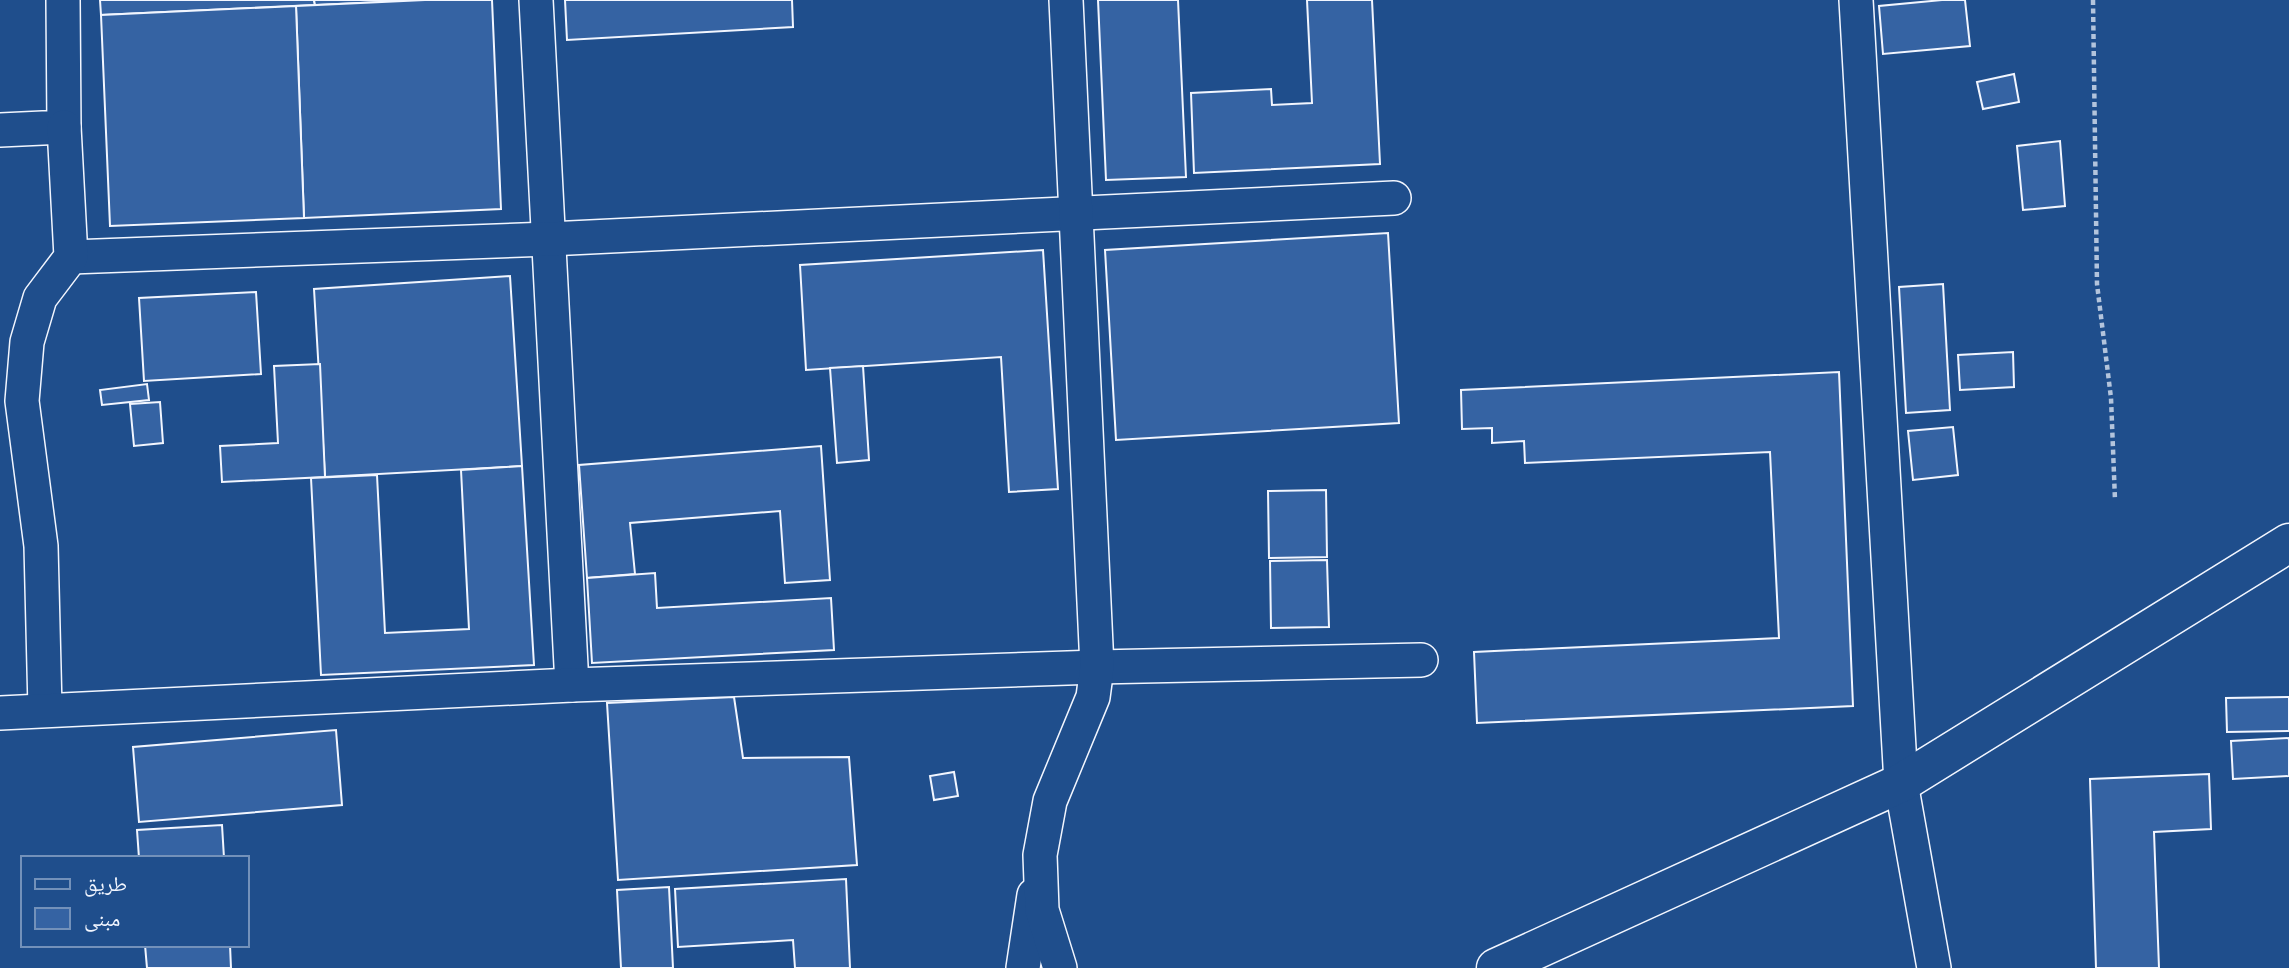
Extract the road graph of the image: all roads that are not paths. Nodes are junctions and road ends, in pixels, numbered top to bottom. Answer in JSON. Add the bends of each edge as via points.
{"nodes":[{"id":1,"x":63,"y":0,"type":"edge"},
{"id":2,"x":536,"y":0,"type":"edge"},
{"id":3,"x":1066,"y":0,"type":"edge"},
{"id":4,"x":1856,"y":0,"type":"edge"},
{"id":5,"x":64,"y":127,"type":"junction"},
{"id":6,"x":0,"y":130,"type":"edge"},
{"id":7,"x":1394,"y":198,"type":"dead end"},
{"id":8,"x":1076,"y":214,"type":"junction"},
{"id":9,"x":549,"y":239,"type":"junction"},
{"id":10,"x":71,"y":257,"type":"junction"},
{"id":11,"x":2289,"y":543,"type":"edge"},
{"id":12,"x":1421,"y":660,"type":"dead end"},
{"id":13,"x":1097,"y":667,"type":"junction"},
{"id":14,"x":572,"y":685,"type":"junction"},
{"id":15,"x":46,"y":709,"type":"junction"},
{"id":16,"x":0,"y":713,"type":"edge"},
{"id":17,"x":1901,"y":783,"type":"junction"},
{"id":18,"x":1040,"y":855,"type":"junction"},
{"id":19,"x":1023,"y":968,"type":"edge"},
{"id":20,"x":1060,"y":968,"type":"edge"},
{"id":21,"x":1496,"y":968,"type":"edge"},
{"id":22,"x":1934,"y":968,"type":"edge"}],
"edges":[{"from":1,"to":5,"type":"street"},
{"from":2,"to":9,"type":"street"},
{"from":3,"to":8,"type":"street"},
{"from":4,"to":17,"type":"street"},
{"from":5,"to":6,"type":"street"},
{"from":5,"to":10,"type":"street"},
{"from":7,"to":8,"type":"street"},
{"from":8,"to":9,"type":"street"},
{"from":8,"to":13,"type":"street"},
{"from":9,"to":10,"type":"street"},
{"from":9,"to":14,"type":"street"},
{"from":10,"to":15,"type":"street","via":[[40,298],[27,342],[22,401],[41,546]]},
{"from":11,"to":17,"type":"street"},
{"from":12,"to":13,"type":"street"},
{"from":13,"to":14,"type":"street"},
{"from":13,"to":18,"type":"street","via":[[1094,697],[1050,801]]},
{"from":14,"to":15,"type":"street"},
{"from":15,"to":16,"type":"street"},
{"from":17,"to":21,"type":"street"},
{"from":17,"to":22,"type":"street"},
{"from":18,"to":19,"type":"street"},
{"from":18,"to":20,"type":"street","via":[[1042,910]]}]}
